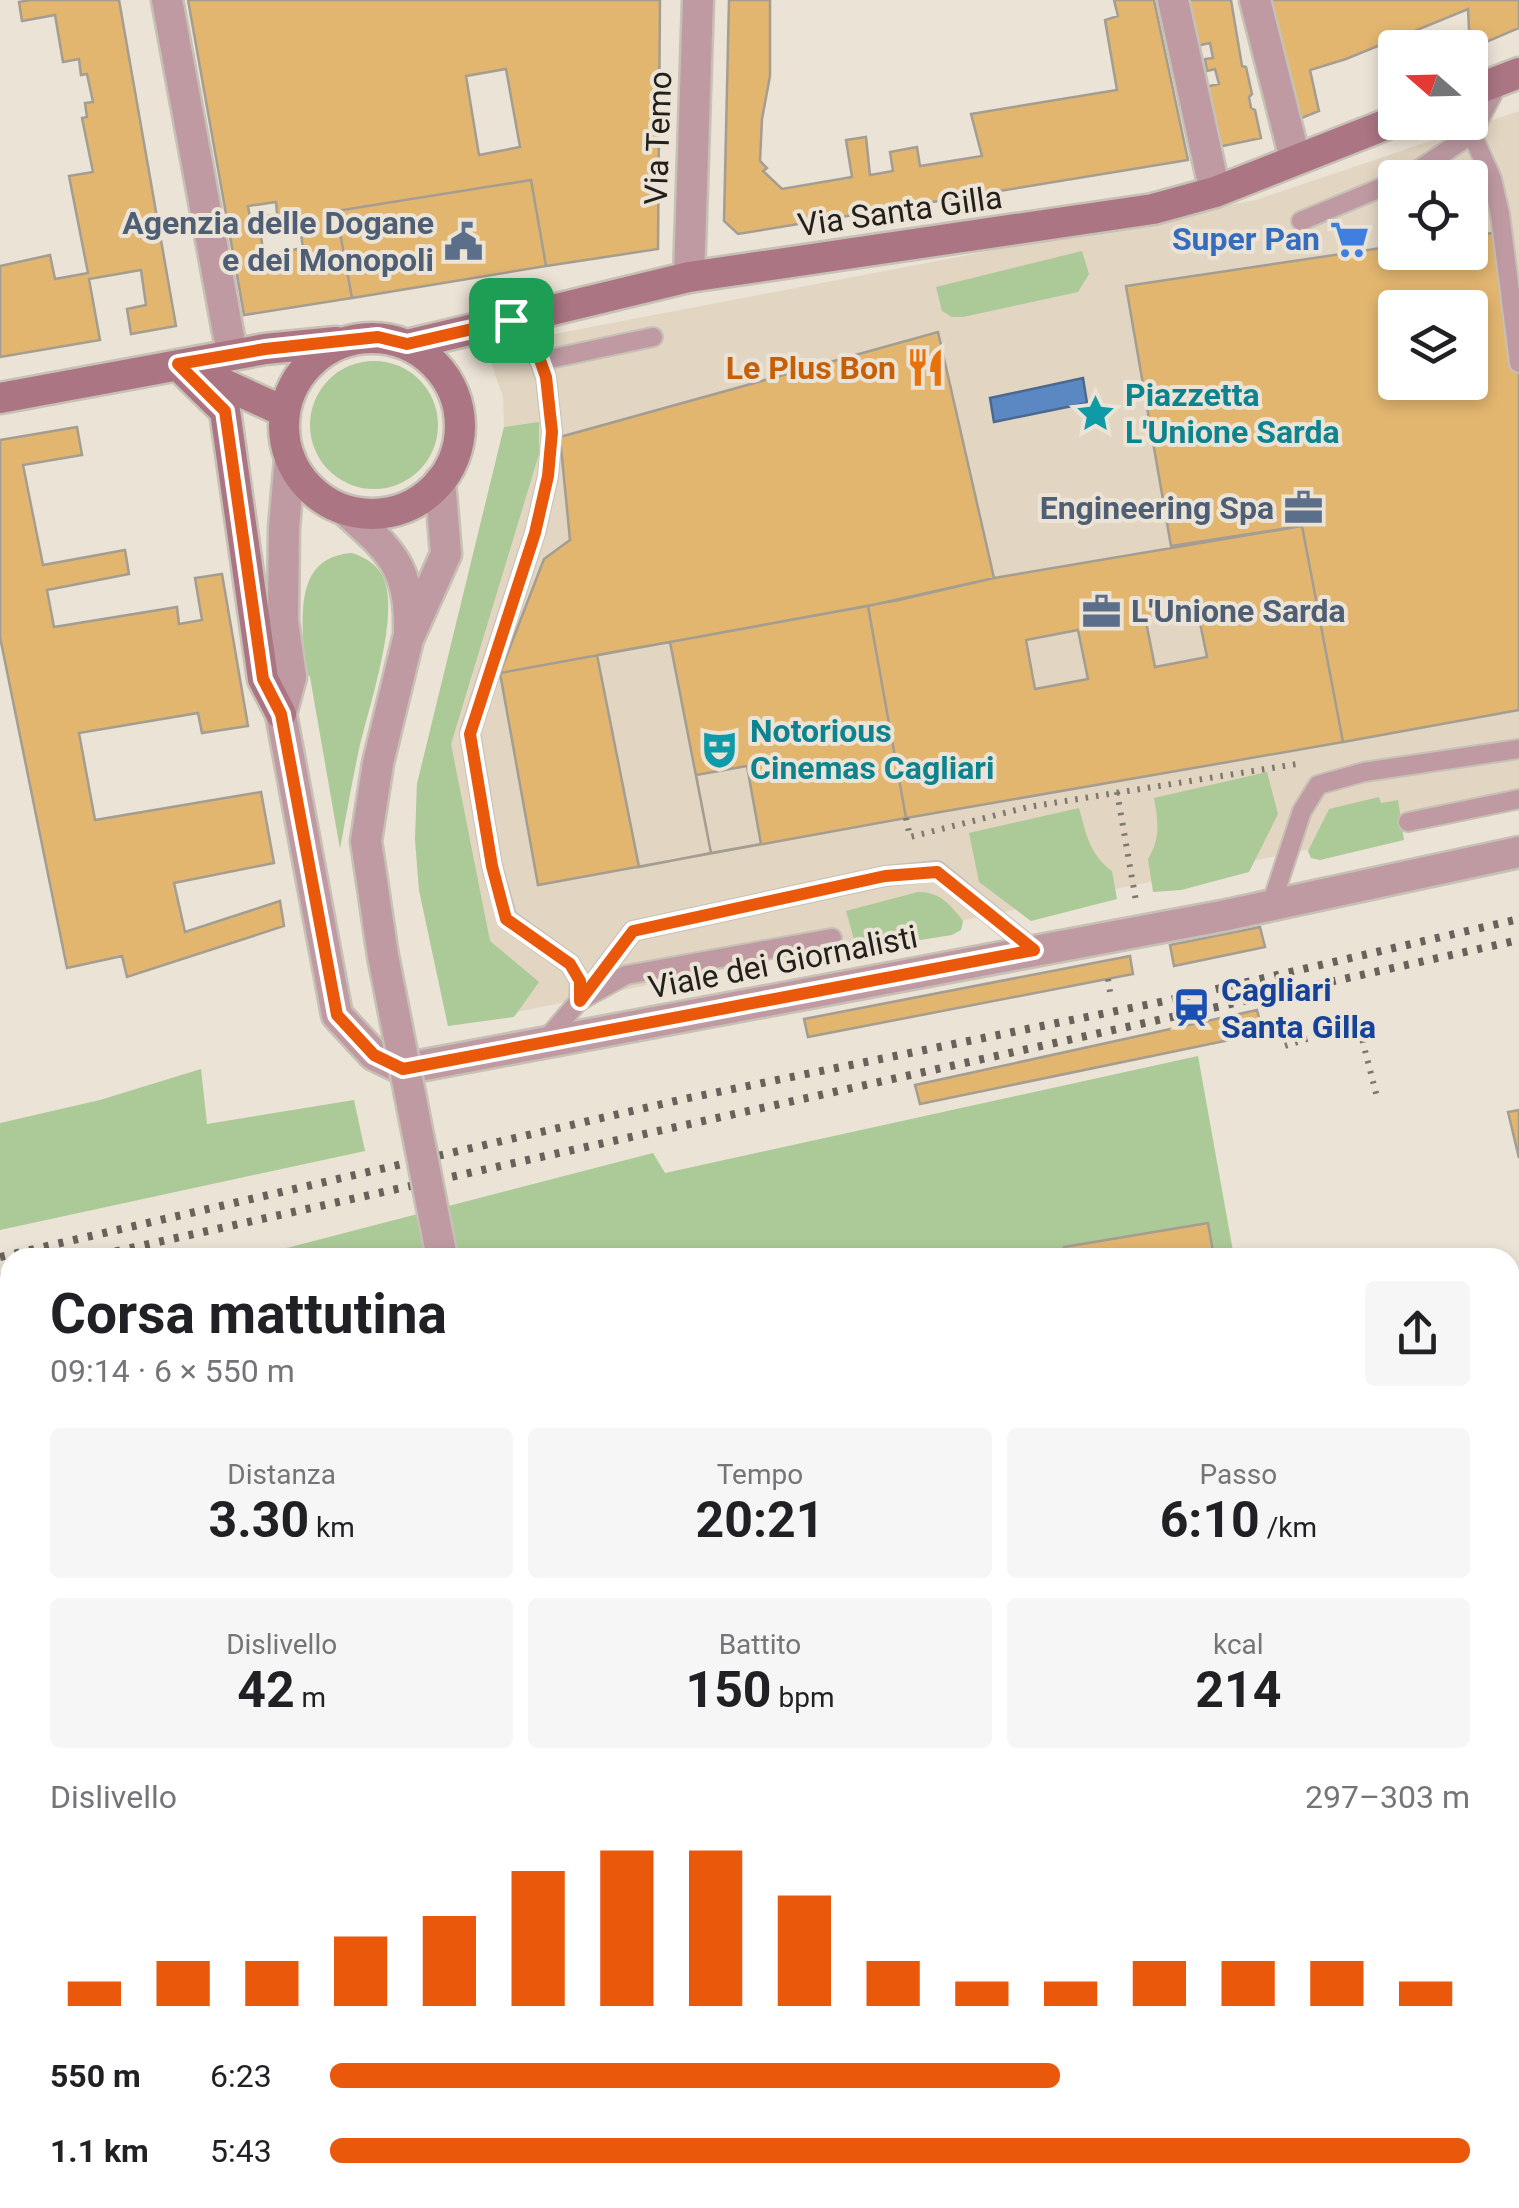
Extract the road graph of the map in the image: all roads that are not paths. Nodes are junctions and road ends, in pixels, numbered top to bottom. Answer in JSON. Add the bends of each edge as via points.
{"nodes":[{"id":1,"x":167,"y":0,"type":"edge"},
{"id":2,"x":698,"y":0,"type":"edge"},
{"id":3,"x":1173,"y":0,"type":"edge"},
{"id":4,"x":1255,"y":0,"type":"edge"},
{"id":5,"x":1510,"y":76,"type":"edge"},
{"id":6,"x":1488,"y":110,"type":"edge"},
{"id":7,"x":1378,"y":128,"type":"edge"},
{"id":8,"x":1463,"y":140,"type":"edge"},
{"id":9,"x":1475,"y":140,"type":"edge"},
{"id":10,"x":1296,"y":160,"type":"junction"},
{"id":11,"x":1433,"y":160,"type":"edge"},
{"id":12,"x":1378,"y":189,"type":"edge"},
{"id":13,"x":1215,"y":192,"type":"junction"},
{"id":14,"x":1302,"y":221,"type":"dead end"},
{"id":15,"x":689,"y":278,"type":"junction"},
{"id":16,"x":511,"y":320,"type":"junction"},
{"id":17,"x":653,"y":337,"type":"dead end"},
{"id":18,"x":350,"y":340,"type":"junction"},
{"id":19,"x":407,"y":344,"type":"junction"},
{"id":20,"x":232,"y":354,"type":"junction"},
{"id":21,"x":540,"y":360,"type":"junction"},
{"id":22,"x":1519,"y":363,"type":"edge"},
{"id":23,"x":178,"y":364,"type":"junction"},
{"id":24,"x":0,"y":398,"type":"edge"},
{"id":25,"x":285,"y":412,"type":"junction"},
{"id":26,"x":290,"y":458,"type":"junction"},
{"id":27,"x":440,"y":482,"type":"junction"},
{"id":28,"x":344,"y":510,"type":"junction"},
{"id":29,"x":408,"y":639,"type":"junction"},
{"id":30,"x":281,"y":714,"type":"junction"},
{"id":31,"x":1519,"y":748,"type":"edge"},
{"id":32,"x":1519,"y":798,"type":"edge"},
{"id":33,"x":1408,"y":822,"type":"dead end"},
{"id":34,"x":1519,"y":852,"type":"edge"},
{"id":35,"x":1272,"y":905,"type":"junction"},
{"id":36,"x":832,"y":938,"type":"dead end"},
{"id":37,"x":1034,"y":950,"type":"junction"},
{"id":38,"x":580,"y":1001,"type":"junction"},
{"id":39,"x":543,"y":1043,"type":"junction"},
{"id":40,"x":440,"y":1248,"type":"edge"}],
"edges":[{"from":1,"to":20,"type":"street"},
{"from":2,"to":15,"type":"street","name":"Via Temo"},
{"from":3,"to":13,"type":"street"},
{"from":4,"to":10,"type":"street"},
{"from":5,"to":6,"type":"lane"},
{"from":7,"to":10,"type":"street","name":"Via Santa Gilla"},
{"from":8,"to":11,"type":"lane"},
{"from":9,"to":22,"type":"lane","via":[[1500,214]]},
{"from":10,"to":13,"type":"street","name":"Via Santa Gilla"},
{"from":12,"to":14,"type":"lane"},
{"from":13,"to":15,"type":"street","name":"Via Santa Gilla","via":[[1153,209]]},
{"from":15,"to":16,"type":"street","name":"Via Santa Gilla"},
{"from":16,"to":19,"type":"street","name":"Via Santa Gilla"},
{"from":16,"to":21,"type":"lane"},
{"from":17,"to":21,"type":"lane"},
{"from":18,"to":19,"type":"street","name":"Via Santa Gilla"},
{"from":18,"to":20,"type":"street","name":"Via Santa Gilla"},
{"from":18,"to":25,"type":"street","via":[[314,359],[295,383]]},
{"from":19,"to":27,"type":"street","via":[[447,379],[457,404],[460,432]]},
{"from":20,"to":23,"type":"street","name":"Via Santa Gilla"},
{"from":21,"to":38,"type":"lane","via":[[552,432],[548,476],[470,734],[506,919],[570,964],[580,981]]},
{"from":23,"to":24,"type":"street","name":"Via Santa Gilla"},
{"from":23,"to":25,"type":"street"},
{"from":23,"to":30,"type":"street","via":[[225,411],[263,679]]},
{"from":25,"to":26,"type":"street"},
{"from":26,"to":28,"type":"street","via":[[303,481]]},
{"from":26,"to":30,"type":"street","name":"Viale dei Giornalisti","via":[[283,621],[292,677]]},
{"from":27,"to":28,"type":"street","via":[[397,510]]},
{"from":27,"to":29,"type":"street","via":[[446,554]]},
{"from":28,"to":29,"type":"street","via":[[389,549],[410,600]]},
{"from":29,"to":40,"type":"street","bridge":true,"via":[[366,840]]},
{"from":30,"to":39,"type":"street","name":"Viale dei Giornalisti","via":[[337,1015],[374,1055],[403,1069]]},
{"from":31,"to":35,"type":"lane","via":[[1318,785],[1302,811]]},
{"from":32,"to":33,"type":"lane"},
{"from":34,"to":35,"type":"street","name":"Viale dei Giornalisti"},
{"from":35,"to":37,"type":"street","name":"Viale dei Giornalisti"},
{"from":36,"to":38,"type":"lane","via":[[626,975]]},
{"from":37,"to":38,"type":"lane","via":[[937,872],[885,876],[633,931]]},
{"from":37,"to":39,"type":"street","name":"Viale dei Giornalisti"},
{"from":38,"to":39,"type":"lane"}]}
